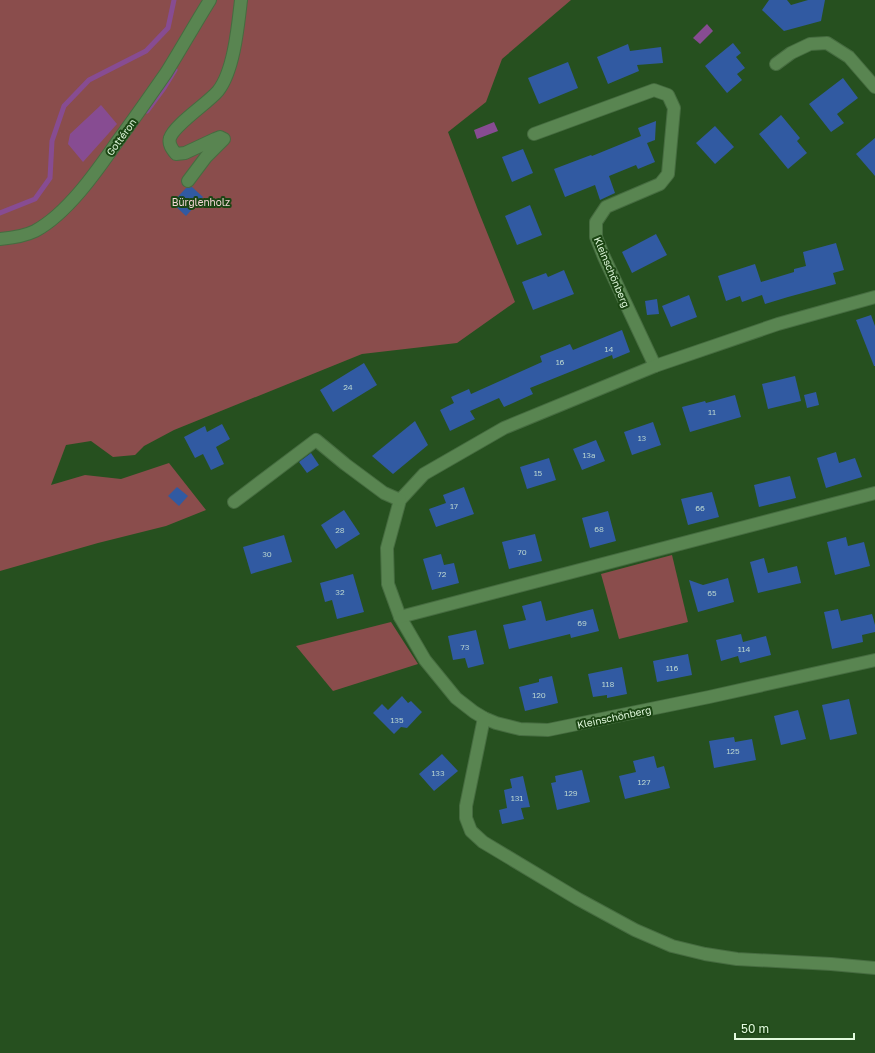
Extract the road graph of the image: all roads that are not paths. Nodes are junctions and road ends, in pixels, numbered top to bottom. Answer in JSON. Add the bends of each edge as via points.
{"nodes":[{"id":1,"x":210,"y":0,"type":"edge"},
{"id":2,"x":241,"y":0,"type":"edge"},
{"id":3,"x":776,"y":64,"type":"dead end"},
{"id":4,"x":875,"y":87,"type":"edge"},
{"id":5,"x":534,"y":134,"type":"dead end"},
{"id":6,"x":188,"y":181,"type":"dead end"},
{"id":7,"x":0,"y":239,"type":"edge"},
{"id":8,"x":875,"y":297,"type":"edge"},
{"id":9,"x":655,"y":366,"type":"junction"},
{"id":10,"x":875,"y":493,"type":"edge"},
{"id":11,"x":400,"y":500,"type":"junction"},
{"id":12,"x":234,"y":502,"type":"dead end"},
{"id":13,"x":400,"y":617,"type":"junction"},
{"id":14,"x":875,"y":660,"type":"edge"},
{"id":15,"x":484,"y":718,"type":"junction"},
{"id":16,"x":875,"y":968,"type":"edge"}],
"edges":[{"from":1,"to":7,"type":"street","name":"Gottéron","via":[[142,108],[69,204],[35,231]]},
{"from":2,"to":6,"type":"street","via":[[237,32],[225,81],[218,92],[175,129],[170,137],[170,144],[176,154],[185,153],[220,137],[224,140],[206,157]]},
{"from":3,"to":4,"type":"street","via":[[810,44],[827,43],[849,57]]},
{"from":5,"to":9,"type":"street","name":"Kleinschönberg","via":[[654,90],[668,95],[674,108],[668,174],[660,184],[606,207],[596,222],[596,237],[604,257]]},
{"from":8,"to":9,"type":"street","name":"Kleinschönberg","via":[[778,324]]},
{"from":9,"to":11,"type":"street","name":"Kleinschönberg","via":[[504,428],[424,474]]},
{"from":10,"to":13,"type":"street"},
{"from":11,"to":12,"type":"street","via":[[384,493],[316,440]]},
{"from":11,"to":13,"type":"street","name":"Kleinschönberg","via":[[387,548],[388,584]]},
{"from":13,"to":15,"type":"street","name":"Kleinschönberg","via":[[425,660],[456,698]]},
{"from":14,"to":15,"type":"street","name":"Kleinschönberg","via":[[548,730],[520,729]]},
{"from":15,"to":16,"type":"street","via":[[466,806],[466,818],[471,830],[483,842],[597,910],[672,946],[737,959]]}]}
